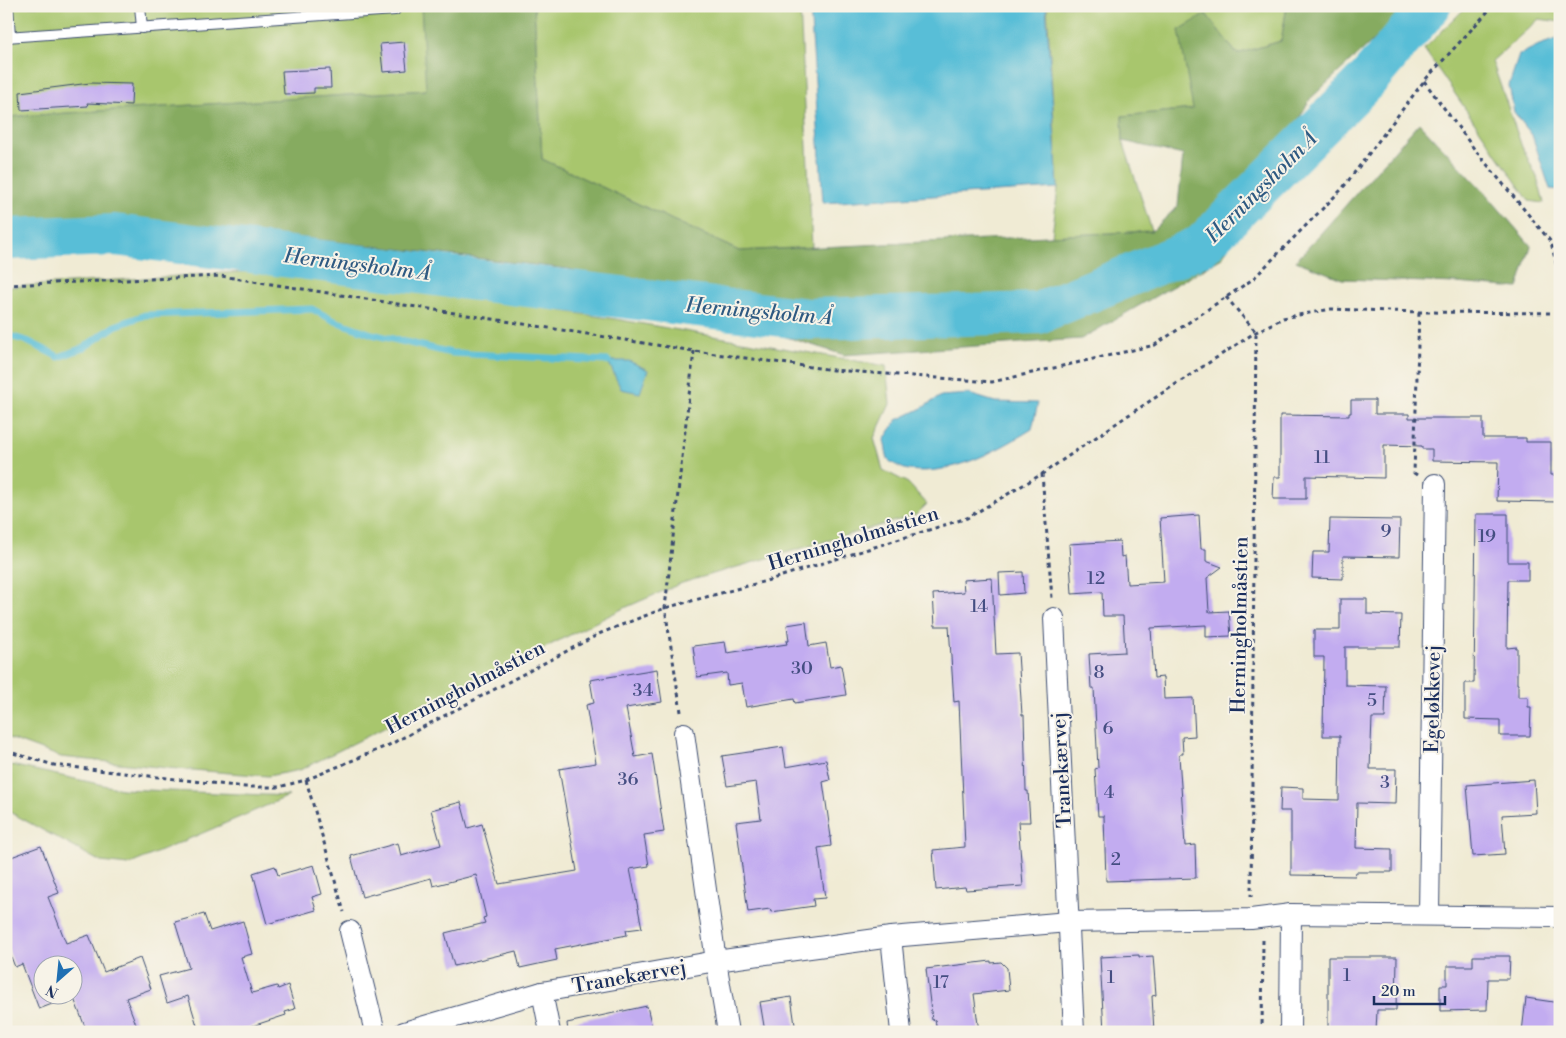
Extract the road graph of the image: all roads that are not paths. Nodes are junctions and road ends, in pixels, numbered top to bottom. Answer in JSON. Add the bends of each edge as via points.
{"nodes":[{"id":1,"x":8,"y":6,"type":"edge"},
{"id":2,"x":140,"y":6,"type":"edge"},
{"id":3,"x":336,"y":10,"type":"edge"},
{"id":4,"x":395,"y":10,"type":"dead end"},
{"id":5,"x":142,"y":28,"type":"junction"},
{"id":6,"x":8,"y":37,"type":"edge"},
{"id":7,"x":1435,"y":484,"type":"road end"},
{"id":8,"x":1054,"y":618,"type":"road end"},
{"id":9,"x":684,"y":733,"type":"road end"},
{"id":10,"x":1291,"y":914,"type":"junction"},
{"id":11,"x":1429,"y":915,"type":"junction"},
{"id":12,"x":1560,"y":917,"type":"edge"},
{"id":13,"x":1068,"y":922,"type":"junction"},
{"id":14,"x":350,"y":931,"type":"road end"},
{"id":15,"x":891,"y":937,"type":"junction"},
{"id":16,"x":716,"y":961,"type":"junction"},
{"id":17,"x":542,"y":992,"type":"junction"},
{"id":18,"x":375,"y":1032,"type":"edge"},
{"id":19,"x":404,"y":1032,"type":"edge"},
{"id":20,"x":550,"y":1032,"type":"edge"},
{"id":21,"x":728,"y":1032,"type":"edge"},
{"id":22,"x":901,"y":1032,"type":"edge"},
{"id":23,"x":1074,"y":1032,"type":"edge"},
{"id":24,"x":1290,"y":1032,"type":"edge"}],
"edges":[{"from":1,"to":6,"type":"lane"},
{"from":2,"to":5,"type":"lane"},
{"from":3,"to":4,"type":"lane"},
{"from":3,"to":5,"type":"lane"},
{"from":5,"to":6,"type":"lane"},
{"from":7,"to":11,"type":"street","name":"Egeløkkevej"},
{"from":8,"to":13,"type":"street","name":"Tranekærvej"},
{"from":9,"to":16,"type":"street"},
{"from":10,"to":11,"type":"street"},
{"from":10,"to":13,"type":"street","name":"Tranekærvej","via":[[1251,919]]},
{"from":10,"to":24,"type":"street"},
{"from":11,"to":12,"type":"street"},
{"from":13,"to":15,"type":"street","name":"Tranekærvej"},
{"from":13,"to":23,"type":"street","name":"Tranekærvej"},
{"from":14,"to":18,"type":"street"},
{"from":15,"to":16,"type":"street","name":"Tranekærvej"},
{"from":15,"to":22,"type":"street"},
{"from":16,"to":17,"type":"street","name":"Tranekærvej"},
{"from":16,"to":21,"type":"street"},
{"from":17,"to":19,"type":"street","name":"Tranekærvej"},
{"from":17,"to":20,"type":"street"}]}
